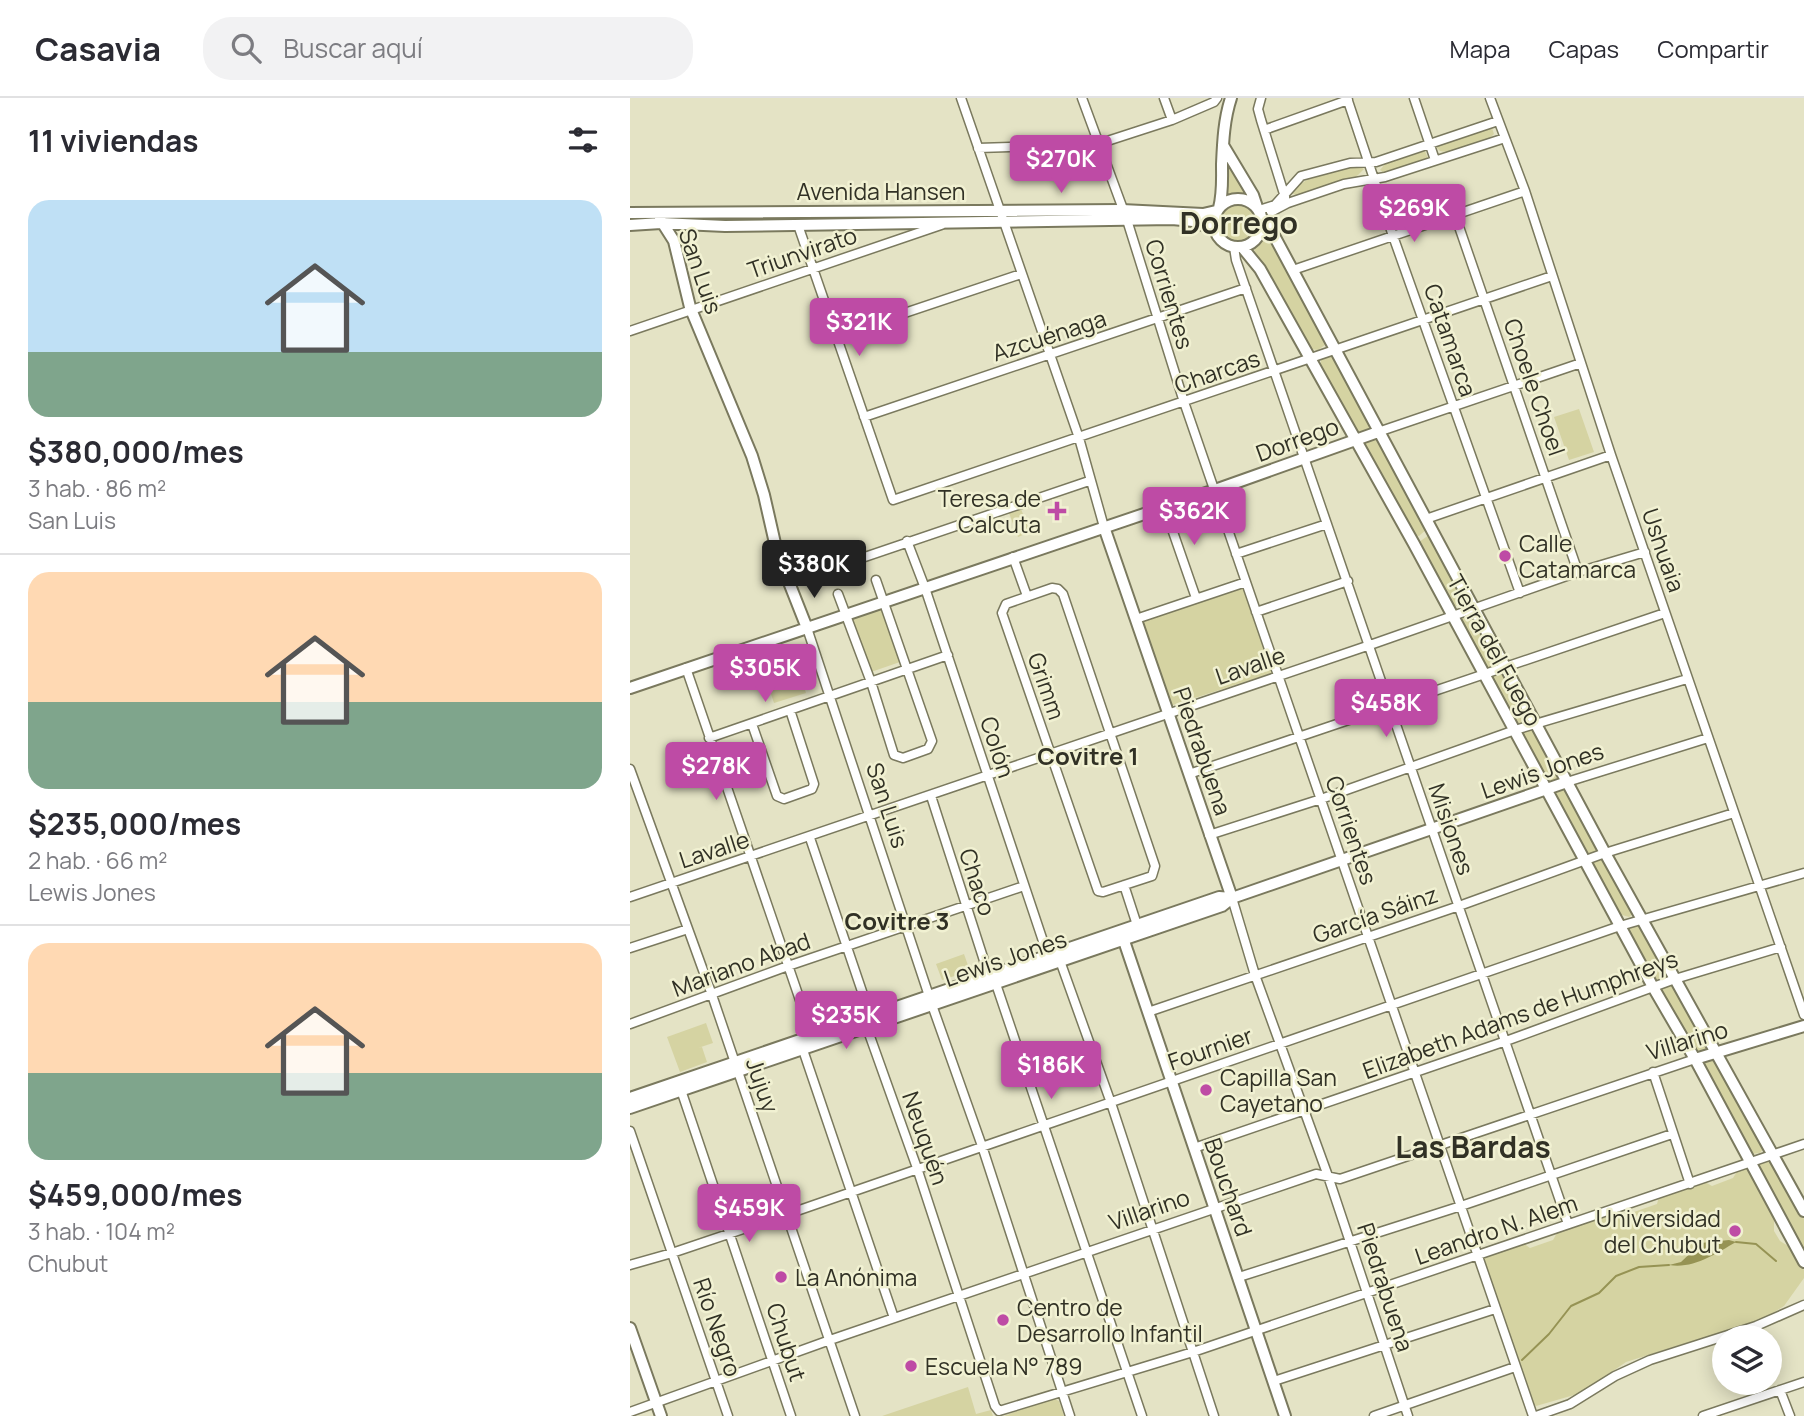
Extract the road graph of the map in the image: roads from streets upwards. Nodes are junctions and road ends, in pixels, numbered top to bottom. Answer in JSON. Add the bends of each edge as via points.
{"nodes":[{"id":1,"x":961,"y":98,"type":"edge"},
{"id":2,"x":1082,"y":98,"type":"edge"},
{"id":3,"x":1164,"y":98,"type":"edge"},
{"id":4,"x":1217,"y":98,"type":"edge"},
{"id":5,"x":1231,"y":98,"type":"edge"},
{"id":6,"x":1261,"y":98,"type":"edge"},
{"id":7,"x":1415,"y":98,"type":"edge"},
{"id":8,"x":1490,"y":98,"type":"edge"},
{"id":9,"x":1348,"y":99,"type":"edge"},
{"id":10,"x":1172,"y":120,"type":"junction"},
{"id":11,"x":1498,"y":121,"type":"junction"},
{"id":12,"x":1264,"y":130,"type":"junction"},
{"id":13,"x":1504,"y":138,"type":"junction"},
{"id":14,"x":1098,"y":144,"type":"junction"},
{"id":15,"x":1223,"y":145,"type":"junction"},
{"id":16,"x":1430,"y":145,"type":"junction"},
{"id":17,"x":978,"y":148,"type":"junction"},
{"id":18,"x":1435,"y":160,"type":"junction"},
{"id":19,"x":1370,"y":164,"type":"junction"},
{"id":20,"x":1375,"y":178,"type":"junction"},
{"id":21,"x":1525,"y":191,"type":"junction"},
{"id":22,"x":1284,"y":193,"type":"junction"},
{"id":23,"x":1288,"y":203,"type":"junction"},
{"id":24,"x":1217,"y":210,"type":"junction"},
{"id":25,"x":630,"y":213,"type":"edge"},
{"id":26,"x":1260,"y":213,"type":"junction"},
{"id":27,"x":1125,"y":215,"type":"junction"},
{"id":28,"x":1455,"y":215,"type":"junction"},
{"id":29,"x":1002,"y":216,"type":"junction"},
{"id":30,"x":659,"y":218,"type":"junction"},
{"id":31,"x":947,"y":223,"type":"junction"},
{"id":32,"x":630,"y":225,"type":"edge"},
{"id":33,"x":798,"y":225,"type":"junction"},
{"id":34,"x":1215,"y":230,"type":"junction"},
{"id":35,"x":1394,"y":236,"type":"junction"},
{"id":36,"x":1238,"y":247,"type":"junction"},
{"id":37,"x":813,"y":269,"type":"junction"},
{"id":38,"x":1293,"y":270,"type":"junction"},
{"id":39,"x":1021,"y":274,"type":"junction"},
{"id":40,"x":1552,"y":276,"type":"junction"},
{"id":41,"x":1246,"y":288,"type":"junction"},
{"id":42,"x":1484,"y":301,"type":"junction"},
{"id":43,"x":691,"y":309,"type":"junction"},
{"id":44,"x":1157,"y":320,"type":"junction"},
{"id":45,"x":1424,"y":321,"type":"junction"},
{"id":46,"x":630,"y":331,"type":"edge"},
{"id":47,"x":836,"y":336,"type":"junction"},
{"id":48,"x":1336,"y":349,"type":"junction"},
{"id":49,"x":1049,"y":355,"type":"junction"},
{"id":50,"x":1310,"y":358,"type":"junction"},
{"id":51,"x":1581,"y":363,"type":"junction"},
{"id":52,"x":1274,"y":372,"type":"junction"},
{"id":53,"x":1514,"y":385,"type":"junction"},
{"id":54,"x":1184,"y":402,"type":"junction"},
{"id":55,"x":1454,"y":406,"type":"junction"},
{"id":56,"x":864,"y":417,"type":"junction"},
{"id":57,"x":1378,"y":432,"type":"junction"},
{"id":58,"x":1079,"y":438,"type":"junction"},
{"id":59,"x":1356,"y":440,"type":"junction"},
{"id":60,"x":1611,"y":455,"type":"junction"},
{"id":61,"x":1304,"y":459,"type":"junction"},
{"id":62,"x":1546,"y":477,"type":"junction"},
{"id":63,"x":1089,"y":481,"type":"junction"},
{"id":64,"x":1214,"y":490,"type":"junction"},
{"id":65,"x":1486,"y":498,"type":"junction"},
{"id":66,"x":1164,"y":506,"type":"junction"},
{"id":67,"x":1426,"y":519,"type":"junction"},
{"id":68,"x":1327,"y":524,"type":"junction"},
{"id":69,"x":1104,"y":527,"type":"junction"},
{"id":70,"x":907,"y":541,"type":"junction"},
{"id":71,"x":1645,"y":552,"type":"junction"},
{"id":72,"x":1236,"y":554,"type":"junction"},
{"id":73,"x":1013,"y":557,"type":"junction"},
{"id":74,"x":1578,"y":572,"type":"junction"},
{"id":75,"x":876,"y":580,"type":"dead end"},
{"id":76,"x":1348,"y":581,"type":"junction"},
{"id":77,"x":791,"y":582,"type":"junction"},
{"id":78,"x":1246,"y":582,"type":"junction"},
{"id":79,"x":925,"y":588,"type":"junction"},
{"id":80,"x":1520,"y":593,"type":"junction"},
{"id":81,"x":838,"y":594,"type":"dead end"},
{"id":82,"x":1027,"y":596,"type":"junction"},
{"id":83,"x":1196,"y":598,"type":"junction"},
{"id":84,"x":884,"y":602,"type":"junction"},
{"id":85,"x":1474,"y":608,"type":"junction"},
{"id":86,"x":1256,"y":612,"type":"junction"},
{"id":87,"x":1665,"y":613,"type":"junction"},
{"id":88,"x":846,"y":615,"type":"junction"},
{"id":89,"x":1453,"y":617,"type":"junction"},
{"id":90,"x":1136,"y":619,"type":"junction"},
{"id":91,"x":807,"y":628,"type":"junction"},
{"id":92,"x":1370,"y":645,"type":"junction"},
{"id":93,"x":948,"y":655,"type":"junction"},
{"id":94,"x":686,"y":668,"type":"junction"},
{"id":95,"x":908,"y":668,"type":"junction"},
{"id":96,"x":1505,"y":668,"type":"junction"},
{"id":97,"x":1484,"y":675,"type":"junction"},
{"id":98,"x":1278,"y":676,"type":"junction"},
{"id":99,"x":1687,"y":678,"type":"junction"},
{"id":100,"x":871,"y":682,"type":"junction"},
{"id":101,"x":630,"y":688,"type":"edge"},
{"id":102,"x":830,"y":696,"type":"junction"},
{"id":103,"x":1391,"y":707,"type":"junction"},
{"id":104,"x":790,"y":710,"type":"junction"},
{"id":105,"x":1168,"y":713,"type":"junction"},
{"id":106,"x":1537,"y":723,"type":"junction"},
{"id":107,"x":752,"y":724,"type":"junction"},
{"id":108,"x":1515,"y":730,"type":"junction"},
{"id":109,"x":1110,"y":733,"type":"junction"},
{"id":110,"x":709,"y":738,"type":"junction"},
{"id":111,"x":1300,"y":738,"type":"junction"},
{"id":112,"x":1708,"y":738,"type":"junction"},
{"id":113,"x":1050,"y":754,"type":"junction"},
{"id":114,"x":1410,"y":767,"type":"junction"},
{"id":115,"x":631,"y":772,"type":"edge"},
{"id":116,"x":1189,"y":774,"type":"junction"},
{"id":117,"x":988,"y":776,"type":"junction"},
{"id":118,"x":1567,"y":782,"type":"junction"},
{"id":119,"x":1547,"y":790,"type":"junction"},
{"id":120,"x":931,"y":796,"type":"junction"},
{"id":121,"x":1321,"y":799,"type":"junction"},
{"id":122,"x":1734,"y":813,"type":"junction"},
{"id":123,"x":870,"y":817,"type":"junction"},
{"id":124,"x":1432,"y":830,"type":"junction"},
{"id":125,"x":1209,"y":835,"type":"junction"},
{"id":126,"x":810,"y":838,"type":"junction"},
{"id":127,"x":1605,"y":853,"type":"junction"},
{"id":128,"x":750,"y":858,"type":"junction"},
{"id":129,"x":1342,"y":860,"type":"junction"},
{"id":130,"x":1586,"y":860,"type":"junction"},
{"id":131,"x":1804,"y":873,"type":"edge"},
{"id":132,"x":672,"y":883,"type":"junction"},
{"id":133,"x":1124,"y":885,"type":"junction"},
{"id":134,"x":1024,"y":886,"type":"junction"},
{"id":135,"x":1760,"y":887,"type":"junction"},
{"id":136,"x":630,"y":897,"type":"edge"},
{"id":137,"x":1232,"y":898,"type":"junction"},
{"id":138,"x":965,"y":905,"type":"junction"},
{"id":139,"x":1459,"y":906,"type":"junction"},
{"id":140,"x":1643,"y":919,"type":"junction"},
{"id":141,"x":906,"y":926,"type":"junction"},
{"id":142,"x":1620,"y":926,"type":"junction"},
{"id":143,"x":688,"y":929,"type":"junction"},
{"id":144,"x":1139,"y":929,"type":"junction"},
{"id":145,"x":1122,"y":936,"type":"junction"},
{"id":146,"x":1368,"y":937,"type":"junction"},
{"id":147,"x":847,"y":946,"type":"junction"},
{"id":148,"x":1781,"y":947,"type":"junction"},
{"id":149,"x":630,"y":948,"type":"edge"},
{"id":150,"x":1054,"y":959,"type":"junction"},
{"id":151,"x":788,"y":966,"type":"junction"},
{"id":152,"x":1255,"y":975,"type":"junction"},
{"id":153,"x":1483,"y":975,"type":"junction"},
{"id":154,"x":1675,"y":979,"type":"junction"},
{"id":155,"x":992,"y":980,"type":"junction"},
{"id":156,"x":1653,"y":987,"type":"junction"},
{"id":157,"x":712,"y":995,"type":"junction"},
{"id":158,"x":931,"y":1001,"type":"junction"},
{"id":159,"x":1392,"y":1006,"type":"junction"},
{"id":160,"x":1148,"y":1012,"type":"junction"},
{"id":161,"x":870,"y":1015,"type":"junction"},
{"id":162,"x":1804,"y":1015,"type":"edge"},
{"id":163,"x":630,"y":1024,"type":"edge"},
{"id":164,"x":1804,"y":1026,"type":"edge"},
{"id":165,"x":867,"y":1028,"type":"junction"},
{"id":166,"x":814,"y":1040,"type":"junction"},
{"id":167,"x":1506,"y":1041,"type":"junction"},
{"id":168,"x":801,"y":1045,"type":"junction"},
{"id":169,"x":1280,"y":1045,"type":"junction"},
{"id":170,"x":1716,"y":1052,"type":"junction"},
{"id":171,"x":1695,"y":1059,"type":"junction"},
{"id":172,"x":736,"y":1067,"type":"junction"},
{"id":173,"x":1415,"y":1072,"type":"junction"},
{"id":174,"x":1653,"y":1072,"type":"junction"},
{"id":175,"x":1171,"y":1082,"type":"junction"},
{"id":176,"x":679,"y":1086,"type":"junction"},
{"id":177,"x":630,"y":1098,"type":"edge"},
{"id":178,"x":1111,"y":1103,"type":"junction"},
{"id":179,"x":630,"y":1108,"type":"edge"},
{"id":180,"x":1303,"y":1111,"type":"junction"},
{"id":181,"x":1529,"y":1113,"type":"junction"},
{"id":182,"x":1044,"y":1125,"type":"junction"},
{"id":183,"x":630,"y":1131,"type":"edge"},
{"id":184,"x":1672,"y":1133,"type":"junction"},
{"id":185,"x":1440,"y":1144,"type":"junction"},
{"id":186,"x":1804,"y":1144,"type":"edge"},
{"id":187,"x":982,"y":1146,"type":"junction"},
{"id":188,"x":1194,"y":1148,"type":"junction"},
{"id":189,"x":1773,"y":1154,"type":"junction"},
{"id":190,"x":1749,"y":1162,"type":"junction"},
{"id":191,"x":917,"y":1168,"type":"junction"},
{"id":192,"x":1550,"y":1175,"type":"junction"},
{"id":193,"x":1328,"y":1176,"type":"junction"},
{"id":194,"x":1690,"y":1184,"type":"junction"},
{"id":195,"x":850,"y":1191,"type":"junction"},
{"id":196,"x":1461,"y":1206,"type":"junction"},
{"id":197,"x":1215,"y":1209,"type":"junction"},
{"id":198,"x":1804,"y":1211,"type":"edge"},
{"id":199,"x":788,"y":1214,"type":"junction"},
{"id":200,"x":1568,"y":1224,"type":"junction"},
{"id":201,"x":1152,"y":1231,"type":"junction"},
{"id":202,"x":730,"y":1233,"type":"junction"},
{"id":203,"x":1349,"y":1243,"type":"junction"},
{"id":204,"x":1088,"y":1252,"type":"junction"},
{"id":205,"x":672,"y":1253,"type":"junction"},
{"id":206,"x":1478,"y":1256,"type":"junction"},
{"id":207,"x":1804,"y":1262,"type":"edge"},
{"id":208,"x":630,"y":1265,"type":"edge"},
{"id":209,"x":1023,"y":1274,"type":"junction"},
{"id":210,"x":1239,"y":1277,"type":"junction"},
{"id":211,"x":1365,"y":1293,"type":"junction"},
{"id":212,"x":958,"y":1296,"type":"junction"},
{"id":213,"x":1804,"y":1305,"type":"edge"},
{"id":214,"x":1495,"y":1310,"type":"junction"},
{"id":215,"x":894,"y":1318,"type":"junction"},
{"id":216,"x":1256,"y":1330,"type":"junction"},
{"id":217,"x":631,"y":1334,"type":"edge"},
{"id":218,"x":830,"y":1340,"type":"junction"},
{"id":219,"x":1384,"y":1347,"type":"junction"},
{"id":220,"x":1193,"y":1352,"type":"junction"},
{"id":221,"x":773,"y":1360,"type":"junction"},
{"id":222,"x":1515,"y":1367,"type":"junction"},
{"id":223,"x":1128,"y":1373,"type":"junction"},
{"id":224,"x":716,"y":1380,"type":"junction"},
{"id":225,"x":1274,"y":1381,"type":"junction"},
{"id":226,"x":1804,"y":1382,"type":"edge"},
{"id":227,"x":1782,"y":1389,"type":"edge"},
{"id":228,"x":1062,"y":1391,"type":"junction"},
{"id":229,"x":1768,"y":1395,"type":"edge"},
{"id":230,"x":1782,"y":1395,"type":"edge"},
{"id":231,"x":656,"y":1404,"type":"junction"},
{"id":232,"x":1404,"y":1406,"type":"junction"},
{"id":233,"x":999,"y":1410,"type":"joint"},
{"id":234,"x":630,"y":1412,"type":"edge"},
{"id":235,"x":1727,"y":1412,"type":"edge"},
{"id":236,"x":661,"y":1416,"type":"edge"},
{"id":237,"x":728,"y":1416,"type":"edge"},
{"id":238,"x":791,"y":1416,"type":"edge"},
{"id":239,"x":855,"y":1416,"type":"edge"},
{"id":240,"x":1070,"y":1416,"type":"edge"},
{"id":241,"x":1142,"y":1416,"type":"edge"},
{"id":242,"x":1214,"y":1416,"type":"edge"},
{"id":243,"x":1285,"y":1416,"type":"edge"},
{"id":244,"x":1374,"y":1416,"type":"edge"},
{"id":245,"x":1408,"y":1416,"type":"edge"},
{"id":246,"x":1534,"y":1416,"type":"edge"},
{"id":247,"x":1703,"y":1416,"type":"edge"},
{"id":248,"x":1790,"y":1416,"type":"edge"}],
"edges":[{"from":1,"to":17,"type":"street","name":"Piedrabuena"},
{"from":2,"to":14,"type":"street","name":"Corrientes"},
{"from":3,"to":10,"type":"street"},
{"from":4,"to":10,"type":"street"},
{"from":5,"to":15,"type":"street"},
{"from":6,"to":12,"type":"street","via":[[1258,109]]},
{"from":7,"to":16,"type":"street"},
{"from":8,"to":11,"type":"street","name":"Ushuaia"},
{"from":9,"to":12,"type":"street"},
{"from":9,"to":19,"type":"street","name":"Catamarca"},
{"from":10,"to":14,"type":"street"},
{"from":11,"to":13,"type":"street","name":"Ushuaia"},
{"from":11,"to":16,"type":"street"},
{"from":12,"to":22,"type":"street"},
{"from":13,"to":18,"type":"street"},
{"from":13,"to":21,"type":"street","name":"Ushuaia"},
{"from":14,"to":17,"type":"street"},
{"from":14,"to":27,"type":"street","name":"Corrientes"},
{"from":15,"to":24,"type":"street","via":[[1223,190]]},
{"from":15,"to":26,"type":"street","name":"Tierra del Fuego"},
{"from":16,"to":18,"type":"street"},
{"from":16,"to":19,"type":"street"},
{"from":17,"to":29,"type":"street","name":"Piedrabuena"},
{"from":18,"to":20,"type":"street"},
{"from":19,"to":20,"type":"street","name":"Catamarca"},
{"from":19,"to":22,"type":"street","via":[[1350,163],[1301,176]]},
{"from":20,"to":23,"type":"street"},
{"from":20,"to":35,"type":"street","name":"Catamarca"},
{"from":21,"to":28,"type":"street"},
{"from":21,"to":40,"type":"street","name":"Ushuaia"},
{"from":22,"to":23,"type":"street"},
{"from":22,"to":26,"type":"street"},
{"from":23,"to":26,"type":"street"},
{"from":24,"to":26,"type":"street","via":[[1238,199]]},
{"from":24,"to":27,"type":"street","name":"Avenida Hansen"},
{"from":24,"to":34,"type":"street"},
{"from":25,"to":30,"type":"street","name":"Avenida Hansen"},
{"from":26,"to":36,"type":"street","via":[[1258,237]]},
{"from":26,"to":38,"type":"street","name":"Tierra del Fuego"},
{"from":27,"to":29,"type":"street","name":"Avenida Hansen"},
{"from":27,"to":34,"type":"street","name":"Avenida Hansen","via":[[1193,221]]},
{"from":27,"to":44,"type":"street","name":"Corrientes"},
{"from":28,"to":35,"type":"street"},
{"from":28,"to":42,"type":"street","name":"Choele Choel"},
{"from":29,"to":30,"type":"street","name":"Avenida Hansen"},
{"from":29,"to":31,"type":"street","name":"Avenida Hansen"},
{"from":29,"to":39,"type":"street","name":"Piedrabuena"},
{"from":30,"to":32,"type":"street","name":"Avenida Hansen"},
{"from":30,"to":33,"type":"street","name":"Avenida Hansen","via":[[725,226]]},
{"from":30,"to":43,"type":"street","name":"San Luis","via":[[674,241]]},
{"from":31,"to":33,"type":"street","name":"Avenida Hansen"},
{"from":31,"to":37,"type":"street","name":"Triunvirato"},
{"from":33,"to":37,"type":"street"},
{"from":34,"to":36,"type":"street","via":[[1222,241]]},
{"from":35,"to":38,"type":"street"},
{"from":35,"to":45,"type":"street","name":"Catamarca"},
{"from":36,"to":41,"type":"street","name":"Misiones","via":[[1236,260]]},
{"from":36,"to":50,"type":"street","name":"Tierra del Fuego","via":[[1260,269]]},
{"from":37,"to":43,"type":"street","name":"Triunvirato"},
{"from":37,"to":47,"type":"street"},
{"from":38,"to":48,"type":"street","name":"Tierra del Fuego"},
{"from":39,"to":47,"type":"street"},
{"from":39,"to":49,"type":"street","name":"Piedrabuena"},
{"from":40,"to":42,"type":"street","name":"Charcas"},
{"from":40,"to":51,"type":"street","name":"Ushuaia"},
{"from":41,"to":44,"type":"street","name":"Azcuénaga"},
{"from":41,"to":52,"type":"street","name":"Misiones"},
{"from":42,"to":45,"type":"street","name":"Charcas"},
{"from":42,"to":53,"type":"street","name":"Choele Choel"},
{"from":43,"to":46,"type":"street","name":"Triunvirato"},
{"from":43,"to":77,"type":"street","name":"San Luis","via":[[752,456],[777,552]]},
{"from":44,"to":49,"type":"street","name":"Azcuénaga"},
{"from":44,"to":54,"type":"street","name":"Corrientes"},
{"from":45,"to":48,"type":"street","name":"Charcas"},
{"from":45,"to":55,"type":"street","name":"Catamarca"},
{"from":47,"to":56,"type":"street"},
{"from":48,"to":50,"type":"street","name":"Charcas"},
{"from":48,"to":57,"type":"street","name":"Tierra del Fuego"},
{"from":49,"to":56,"type":"street","name":"Azcuénaga"},
{"from":49,"to":58,"type":"street","name":"Piedrabuena"},
{"from":50,"to":52,"type":"street","name":"Charcas"},
{"from":50,"to":59,"type":"street","name":"Tierra del Fuego"},
{"from":51,"to":53,"type":"street","name":"Dorrego"},
{"from":51,"to":60,"type":"street","name":"Ushuaia"},
{"from":52,"to":54,"type":"street","name":"Charcas"},
{"from":52,"to":61,"type":"street","name":"Misiones"},
{"from":53,"to":55,"type":"street","name":"Dorrego"},
{"from":53,"to":62,"type":"street","name":"Choele Choel"},
{"from":54,"to":58,"type":"street","name":"Charcas"},
{"from":54,"to":64,"type":"street","name":"Corrientes"},
{"from":55,"to":57,"type":"street","name":"Dorrego"},
{"from":55,"to":65,"type":"street","name":"Catamarca"},
{"from":56,"to":58,"type":"street","name":"Charcas","via":[[893,499]]},
{"from":57,"to":59,"type":"street","name":"Dorrego"},
{"from":57,"to":67,"type":"street","name":"Tierra del Fuego"},
{"from":58,"to":63,"type":"street","name":"Piedrabuena"},
{"from":59,"to":61,"type":"street","name":"Dorrego"},
{"from":59,"to":89,"type":"street","name":"Tierra del Fuego"},
{"from":60,"to":62,"type":"street"},
{"from":60,"to":71,"type":"street","name":"Ushuaia"},
{"from":61,"to":64,"type":"street","name":"Dorrego"},
{"from":61,"to":68,"type":"street","name":"Misiones"},
{"from":62,"to":65,"type":"street"},
{"from":62,"to":74,"type":"street","name":"Choele Choel"},
{"from":63,"to":69,"type":"street","name":"Piedrabuena"},
{"from":63,"to":70,"type":"street"},
{"from":64,"to":66,"type":"street","name":"Dorrego"},
{"from":64,"to":72,"type":"street","name":"Corrientes"},
{"from":65,"to":67,"type":"street"},
{"from":65,"to":80,"type":"street","name":"Catamarca"},
{"from":66,"to":69,"type":"street","name":"Dorrego"},
{"from":66,"to":83,"type":"street"},
{"from":67,"to":85,"type":"street","name":"Tierra del Fuego"},
{"from":68,"to":72,"type":"street"},
{"from":68,"to":76,"type":"street","name":"Misiones"},
{"from":69,"to":73,"type":"street","name":"Dorrego"},
{"from":69,"to":90,"type":"street","name":"Piedrabuena"},
{"from":70,"to":77,"type":"street"},
{"from":70,"to":79,"type":"street","name":"Colón"},
{"from":71,"to":74,"type":"street","name":"Lavalle"},
{"from":71,"to":87,"type":"street","name":"Ushuaia"},
{"from":72,"to":78,"type":"street","name":"Corrientes"},
{"from":73,"to":79,"type":"street","name":"Dorrego"},
{"from":73,"to":82,"type":"street"},
{"from":74,"to":80,"type":"street","name":"Lavalle"},
{"from":75,"to":84,"type":"street"},
{"from":76,"to":86,"type":"street"},
{"from":76,"to":92,"type":"street","name":"Misiones"},
{"from":77,"to":91,"type":"street","name":"San Luis"},
{"from":78,"to":83,"type":"street"},
{"from":78,"to":86,"type":"street","name":"Corrientes"},
{"from":79,"to":84,"type":"street","name":"Dorrego"},
{"from":79,"to":93,"type":"street","name":"Colón"},
{"from":80,"to":85,"type":"street","name":"Lavalle"},
{"from":81,"to":88,"type":"street"},
{"from":82,"to":109,"type":"street","via":[[1052,588],[1063,594]]},
{"from":82,"to":113,"type":"street","name":"Grimm","via":[[1006,604],[1002,613]]},
{"from":83,"to":90,"type":"street"},
{"from":84,"to":88,"type":"street","name":"Dorrego"},
{"from":84,"to":95,"type":"street"},
{"from":85,"to":89,"type":"street","name":"Lavalle"},
{"from":85,"to":96,"type":"street","name":"Tierra del Fuego"},
{"from":86,"to":98,"type":"street","name":"Corrientes"},
{"from":87,"to":96,"type":"street"},
{"from":87,"to":99,"type":"street","name":"Ushuaia"},
{"from":88,"to":91,"type":"street","name":"Dorrego"},
{"from":88,"to":100,"type":"street"},
{"from":89,"to":92,"type":"street","name":"Lavalle"},
{"from":89,"to":97,"type":"street","name":"Tierra del Fuego"},
{"from":90,"to":105,"type":"street","name":"Piedrabuena"},
{"from":91,"to":94,"type":"street","name":"Dorrego"},
{"from":91,"to":102,"type":"street","name":"San Luis"},
{"from":92,"to":98,"type":"street","name":"Lavalle"},
{"from":92,"to":103,"type":"street","name":"Misiones"},
{"from":93,"to":95,"type":"street"},
{"from":93,"to":117,"type":"street","name":"Colón"},
{"from":94,"to":101,"type":"street","name":"Dorrego"},
{"from":94,"to":110,"type":"street"},
{"from":95,"to":100,"type":"street"},
{"from":95,"to":100,"type":"street","via":[[932,741],[928,749],[898,758],[894,755]]},
{"from":96,"to":97,"type":"street"},
{"from":96,"to":106,"type":"street","name":"Tierra del Fuego"},
{"from":97,"to":103,"type":"street"},
{"from":97,"to":108,"type":"street","name":"Tierra del Fuego"},
{"from":98,"to":105,"type":"street","name":"Lavalle"},
{"from":98,"to":111,"type":"street","name":"Corrientes"},
{"from":99,"to":106,"type":"street"},
{"from":99,"to":112,"type":"street","name":"Ushuaia"},
{"from":100,"to":102,"type":"street"},
{"from":102,"to":104,"type":"street"},
{"from":102,"to":123,"type":"street","name":"San Luis"},
{"from":103,"to":111,"type":"street"},
{"from":103,"to":114,"type":"street","name":"Misiones"},
{"from":104,"to":107,"type":"street"},
{"from":104,"to":107,"type":"street","via":[[812,789],[784,799],[777,796]]},
{"from":105,"to":109,"type":"street","name":"Lavalle"},
{"from":105,"to":116,"type":"street","name":"Piedrabuena"},
{"from":106,"to":108,"type":"street"},
{"from":106,"to":118,"type":"street","name":"Tierra del Fuego"},
{"from":107,"to":110,"type":"street"},
{"from":108,"to":114,"type":"street"},
{"from":108,"to":119,"type":"street","name":"Tierra del Fuego"},
{"from":109,"to":113,"type":"street","name":"Lavalle"},
{"from":109,"to":133,"type":"street","via":[[1155,866],[1152,876]]},
{"from":110,"to":128,"type":"street"},
{"from":111,"to":116,"type":"street"},
{"from":111,"to":121,"type":"street","name":"Corrientes"},
{"from":112,"to":118,"type":"street","name":"Lewis Jones"},
{"from":112,"to":122,"type":"street","name":"Ushuaia"},
{"from":113,"to":117,"type":"street","name":"Lavalle"},
{"from":113,"to":133,"type":"street","name":"Grimm","via":[[1098,891]]},
{"from":114,"to":121,"type":"street"},
{"from":114,"to":124,"type":"street","name":"Misiones"},
{"from":115,"to":132,"type":"street","name":"Jujuy"},
{"from":116,"to":125,"type":"street","name":"Piedrabuena"},
{"from":117,"to":120,"type":"street","name":"Lavalle"},
{"from":117,"to":134,"type":"street","name":"Colón"},
{"from":118,"to":119,"type":"street","name":"Lewis Jones"},
{"from":118,"to":127,"type":"street","name":"Tierra del Fuego"},
{"from":119,"to":124,"type":"street","name":"Lewis Jones"},
{"from":119,"to":130,"type":"street","name":"Tierra del Fuego"},
{"from":120,"to":123,"type":"street","name":"Lavalle"},
{"from":120,"to":138,"type":"street","name":"Chaco"},
{"from":121,"to":125,"type":"street"},
{"from":121,"to":129,"type":"street","name":"Corrientes"},
{"from":122,"to":127,"type":"street","name":"García Sáinz"},
{"from":122,"to":135,"type":"street","name":"Ushuaia"},
{"from":123,"to":126,"type":"street","name":"Lavalle"},
{"from":123,"to":141,"type":"street","name":"San Luis"},
{"from":124,"to":129,"type":"street","name":"Lewis Jones"},
{"from":124,"to":139,"type":"street","name":"Misiones"},
{"from":125,"to":137,"type":"street","name":"Piedrabuena"},
{"from":126,"to":128,"type":"street","name":"Lavalle"},
{"from":126,"to":147,"type":"street"},
{"from":127,"to":130,"type":"street","name":"García Sáinz"},
{"from":127,"to":140,"type":"street","name":"Tierra del Fuego"},
{"from":128,"to":132,"type":"street","name":"Lavalle"},
{"from":128,"to":151,"type":"street"},
{"from":129,"to":137,"type":"street","name":"Lewis Jones"},
{"from":129,"to":146,"type":"street","name":"Corrientes"},
{"from":130,"to":139,"type":"street","name":"García Sáinz"},
{"from":130,"to":142,"type":"street","name":"Tierra del Fuego"},
{"from":131,"to":135,"type":"street","name":"Fournier"},
{"from":132,"to":136,"type":"street","name":"Lavalle"},
{"from":132,"to":143,"type":"street","name":"Jujuy"},
{"from":133,"to":144,"type":"street"},
{"from":134,"to":138,"type":"street","name":"Mariano Abad"},
{"from":134,"to":150,"type":"street","name":"Colón"},
{"from":135,"to":140,"type":"street","name":"Fournier"},
{"from":135,"to":148,"type":"street","name":"Ushuaia"},
{"from":137,"to":144,"type":"street","name":"Lewis Jones","via":[[1222,906]]},
{"from":137,"to":152,"type":"street","name":"Piedrabuena"},
{"from":138,"to":141,"type":"street","name":"Mariano Abad"},
{"from":138,"to":155,"type":"street","name":"Chaco"},
{"from":139,"to":146,"type":"street","name":"García Sáinz"},
{"from":139,"to":153,"type":"street","name":"Misiones"},
{"from":140,"to":142,"type":"street","name":"Fournier"},
{"from":140,"to":154,"type":"street","name":"Tierra del Fuego"},
{"from":141,"to":147,"type":"street","name":"Mariano Abad"},
{"from":141,"to":158,"type":"street","name":"San Luis"},
{"from":142,"to":153,"type":"street","name":"Fournier"},
{"from":142,"to":156,"type":"street","name":"Tierra del Fuego"},
{"from":143,"to":149,"type":"street"},
{"from":143,"to":157,"type":"street","name":"Jujuy"},
{"from":144,"to":145,"type":"street","name":"Lewis Jones"},
{"from":145,"to":150,"type":"street","name":"Lewis Jones"},
{"from":145,"to":160,"type":"street","name":"Bouchard"},
{"from":146,"to":152,"type":"street","name":"García Sáinz"},
{"from":146,"to":159,"type":"street","name":"Corrientes"},
{"from":147,"to":151,"type":"street","name":"Mariano Abad"},
{"from":147,"to":161,"type":"street"},
{"from":148,"to":154,"type":"street","name":"Elizabeth Adams de Humphreys"},
{"from":148,"to":162,"type":"street","name":"Ushuaia"},
{"from":150,"to":155,"type":"street","name":"Lewis Jones"},
{"from":150,"to":178,"type":"street","name":"Colón"},
{"from":151,"to":157,"type":"street","name":"Mariano Abad"},
{"from":151,"to":166,"type":"street"},
{"from":152,"to":160,"type":"street","name":"García Sáinz"},
{"from":152,"to":169,"type":"street","name":"Piedrabuena"},
{"from":153,"to":159,"type":"street","name":"Fournier"},
{"from":153,"to":167,"type":"street","name":"Misiones"},
{"from":154,"to":156,"type":"street","name":"Elizabeth Adams de Humphreys"},
{"from":154,"to":170,"type":"street","name":"Tierra del Fuego"},
{"from":155,"to":158,"type":"street","name":"Lewis Jones"},
{"from":155,"to":182,"type":"street","name":"Chaco"},
{"from":156,"to":167,"type":"street","name":"Elizabeth Adams de Humphreys"},
{"from":156,"to":171,"type":"street","name":"Tierra del Fuego"},
{"from":157,"to":163,"type":"street","name":"Mariano Abad"},
{"from":157,"to":172,"type":"street","name":"Jujuy"},
{"from":158,"to":161,"type":"street","name":"Lewis Jones"},
{"from":158,"to":165,"type":"street","name":"Lewis Jones"},
{"from":158,"to":187,"type":"street","name":"San Luis"},
{"from":159,"to":169,"type":"street","name":"Fournier"},
{"from":159,"to":173,"type":"street","name":"Corrientes"},
{"from":160,"to":175,"type":"street","name":"Bouchard"},
{"from":161,"to":165,"type":"street"},
{"from":161,"to":166,"type":"street","name":"Lewis Jones"},
{"from":164,"to":170,"type":"street","name":"Villarino"},
{"from":165,"to":166,"type":"street","name":"Lewis Jones"},
{"from":165,"to":191,"type":"street","name":"Neuquén"},
{"from":166,"to":168,"type":"street","name":"Lewis Jones"},
{"from":167,"to":173,"type":"street","name":"Elizabeth Adams de Humphreys"},
{"from":167,"to":181,"type":"street","name":"Misiones"},
{"from":168,"to":172,"type":"street","name":"Lewis Jones"},
{"from":168,"to":195,"type":"street"},
{"from":169,"to":175,"type":"street","name":"Fournier"},
{"from":169,"to":180,"type":"street","name":"Piedrabuena"},
{"from":170,"to":171,"type":"street","name":"Villarino"},
{"from":170,"to":189,"type":"street","name":"Tierra del Fuego"},
{"from":171,"to":174,"type":"street","name":"Villarino"},
{"from":171,"to":190,"type":"street","name":"Tierra del Fuego"},
{"from":172,"to":176,"type":"street","name":"Lewis Jones"},
{"from":172,"to":199,"type":"street","name":"Jujuy"},
{"from":173,"to":180,"type":"street","name":"Elizabeth Adams de Humphreys"},
{"from":173,"to":185,"type":"street","name":"Corrientes"},
{"from":174,"to":181,"type":"street","name":"Villarino"},
{"from":174,"to":184,"type":"street"},
{"from":175,"to":178,"type":"street","name":"Fournier"},
{"from":175,"to":188,"type":"street","name":"Bouchard"},
{"from":176,"to":177,"type":"street","name":"Lewis Jones"},
{"from":176,"to":179,"type":"street","name":"Lewis Jones"},
{"from":176,"to":202,"type":"street","name":"Chubut"},
{"from":178,"to":182,"type":"street","name":"Fournier"},
{"from":178,"to":201,"type":"street","name":"Colón"},
{"from":180,"to":188,"type":"street","name":"Elizabeth Adams de Humphreys"},
{"from":180,"to":193,"type":"street","name":"Piedrabuena"},
{"from":181,"to":185,"type":"street","name":"Villarino"},
{"from":181,"to":192,"type":"street","name":"Misiones"},
{"from":182,"to":187,"type":"street","name":"Fournier"},
{"from":182,"to":204,"type":"street","name":"Chaco"},
{"from":183,"to":205,"type":"street","name":"Río Negro"},
{"from":184,"to":192,"type":"street"},
{"from":184,"to":194,"type":"street"},
{"from":185,"to":193,"type":"street","name":"Villarino","via":[[1340,1179]]},
{"from":185,"to":196,"type":"street","name":"Corrientes"},
{"from":186,"to":189,"type":"street","name":"Leandro N. Alem"},
{"from":187,"to":191,"type":"street","name":"Fournier"},
{"from":187,"to":209,"type":"street","name":"San Luis"},
{"from":188,"to":197,"type":"street","name":"Bouchard"},
{"from":189,"to":190,"type":"street","name":"Leandro N. Alem"},
{"from":189,"to":198,"type":"street","name":"Tierra del Fuego"},
{"from":190,"to":194,"type":"street","name":"Leandro N. Alem"},
{"from":190,"to":207,"type":"street","name":"Tierra del Fuego"},
{"from":191,"to":195,"type":"street","name":"Fournier"},
{"from":191,"to":212,"type":"street","name":"Neuquén"},
{"from":192,"to":196,"type":"street"},
{"from":192,"to":200,"type":"street","name":"Misiones"},
{"from":193,"to":197,"type":"street","name":"Villarino","via":[[1316,1174]]},
{"from":193,"to":203,"type":"street","name":"Piedrabuena"},
{"from":194,"to":200,"type":"street","name":"Leandro N. Alem"},
{"from":195,"to":199,"type":"street","name":"Fournier"},
{"from":195,"to":215,"type":"street"},
{"from":196,"to":203,"type":"street"},
{"from":196,"to":206,"type":"street","name":"Corrientes"},
{"from":197,"to":201,"type":"street","name":"Villarino"},
{"from":197,"to":210,"type":"street","name":"Bouchard"},
{"from":199,"to":202,"type":"street","name":"Fournier"},
{"from":199,"to":218,"type":"street","name":"Jujuy"},
{"from":200,"to":206,"type":"street","name":"Leandro N. Alem"},
{"from":201,"to":204,"type":"street","name":"Villarino"},
{"from":201,"to":220,"type":"street","name":"Colón"},
{"from":202,"to":205,"type":"street","name":"Fournier"},
{"from":202,"to":221,"type":"street","name":"Chubut"},
{"from":203,"to":210,"type":"street"},
{"from":203,"to":211,"type":"street","name":"Piedrabuena"},
{"from":204,"to":209,"type":"street","name":"Villarino"},
{"from":204,"to":223,"type":"street","name":"Chaco"},
{"from":205,"to":208,"type":"street","name":"Fournier"},
{"from":205,"to":224,"type":"street","name":"Río Negro"},
{"from":206,"to":211,"type":"street","name":"Leandro N. Alem"},
{"from":206,"to":214,"type":"street","name":"Corrientes"},
{"from":209,"to":212,"type":"street","name":"Villarino"},
{"from":209,"to":228,"type":"street","name":"San Luis"},
{"from":210,"to":216,"type":"street","name":"Bouchard"},
{"from":211,"to":216,"type":"street","name":"Leandro N. Alem"},
{"from":211,"to":219,"type":"street","name":"Piedrabuena"},
{"from":212,"to":215,"type":"street","name":"Villarino"},
{"from":212,"to":233,"type":"street","name":"Neuquén"},
{"from":213,"to":246,"type":"street","via":[[1628,1369],[1570,1404]]},
{"from":214,"to":219,"type":"street"},
{"from":214,"to":222,"type":"street","name":"Corrientes"},
{"from":215,"to":218,"type":"street","name":"Villarino"},
{"from":216,"to":220,"type":"street","name":"Leandro N. Alem"},
{"from":216,"to":225,"type":"street","name":"Bouchard"},
{"from":217,"to":231,"type":"street"},
{"from":218,"to":221,"type":"street","name":"Villarino"},
{"from":218,"to":239,"type":"street","name":"Jujuy"},
{"from":219,"to":225,"type":"street"},
{"from":219,"to":232,"type":"street","name":"Piedrabuena"},
{"from":220,"to":223,"type":"street","name":"Leandro N. Alem"},
{"from":220,"to":242,"type":"street","name":"Colón"},
{"from":221,"to":224,"type":"street","name":"Villarino"},
{"from":221,"to":238,"type":"street","name":"Chubut"},
{"from":222,"to":232,"type":"street"},
{"from":222,"to":246,"type":"street","name":"Corrientes"},
{"from":223,"to":228,"type":"street","name":"Leandro N. Alem"},
{"from":223,"to":241,"type":"street","name":"Chaco"},
{"from":224,"to":231,"type":"street","name":"Villarino"},
{"from":224,"to":237,"type":"street","name":"Río Negro"},
{"from":225,"to":243,"type":"street","name":"Bouchard"},
{"from":226,"to":227,"type":"street"},
{"from":228,"to":233,"type":"street","name":"Leandro N. Alem"},
{"from":228,"to":240,"type":"street","name":"San Luis"},
{"from":229,"to":235,"type":"street"},
{"from":230,"to":248,"type":"street"},
{"from":231,"to":234,"type":"street","name":"Villarino"},
{"from":231,"to":236,"type":"street"},
{"from":232,"to":244,"type":"street"},
{"from":232,"to":245,"type":"street","name":"Piedrabuena"},
{"from":235,"to":247,"type":"street"}]}
